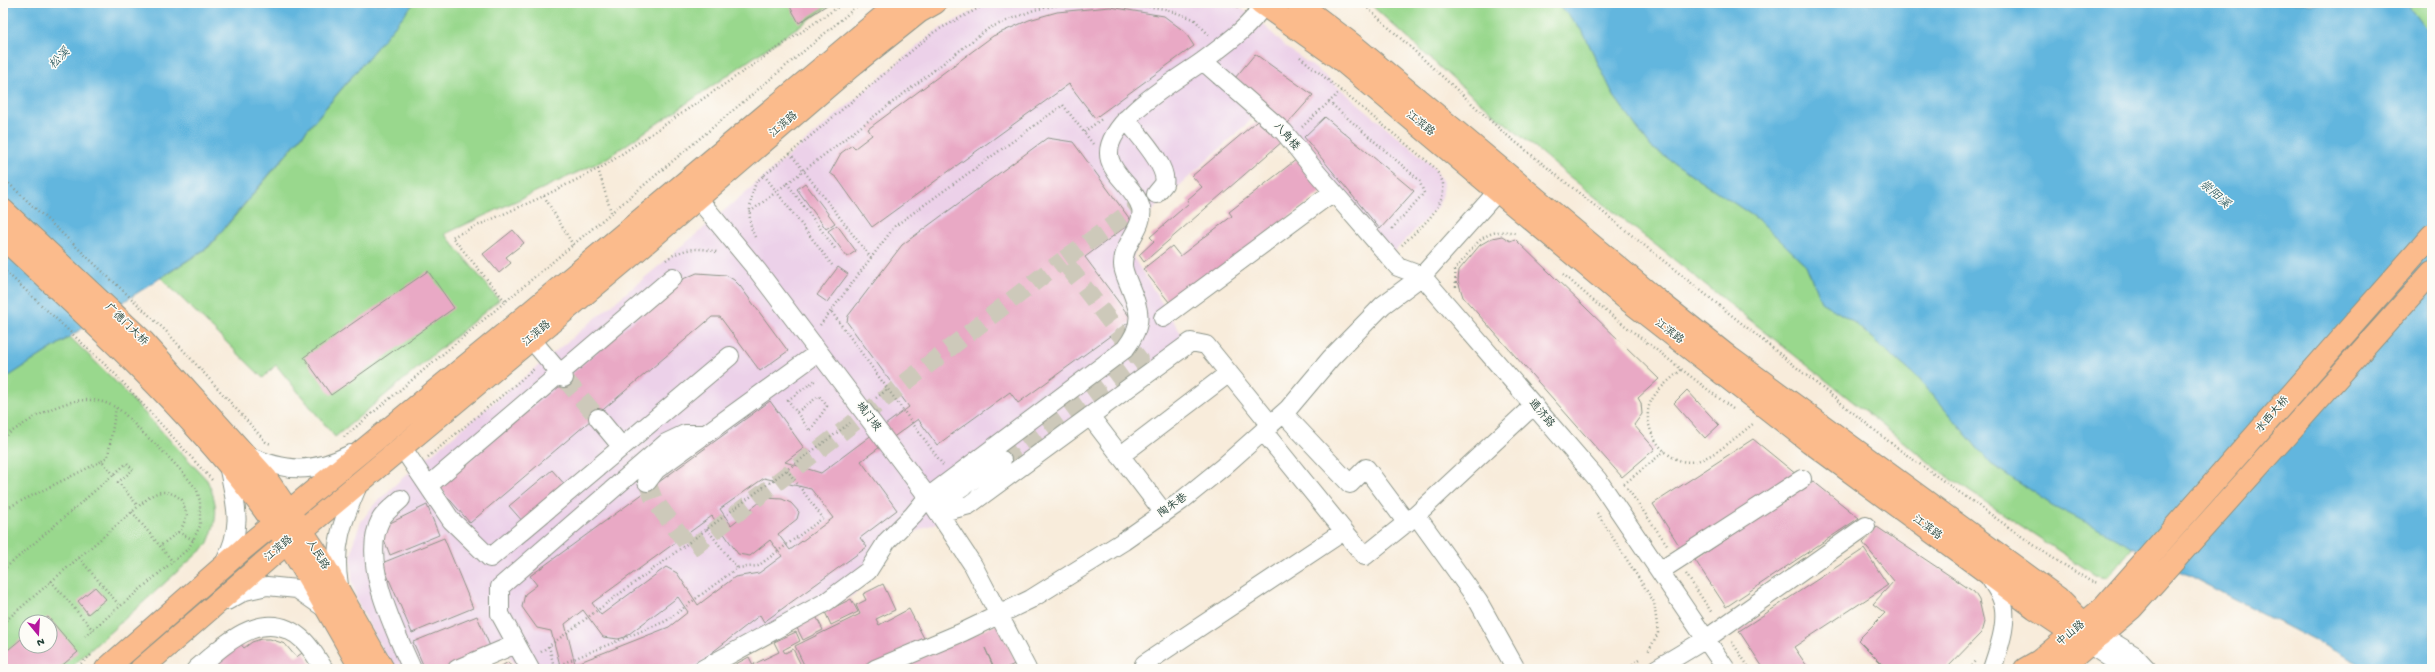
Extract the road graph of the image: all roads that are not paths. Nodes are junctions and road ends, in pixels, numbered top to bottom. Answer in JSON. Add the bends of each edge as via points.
{"nodes":[{"id":1,"x":899,"y":3,"type":"edge"},
{"id":2,"x":935,"y":3,"type":"edge"},
{"id":3,"x":1298,"y":3,"type":"edge"},
{"id":4,"x":1261,"y":7,"type":"edge"},
{"id":5,"x":1203,"y":61,"type":"junction"},
{"id":6,"x":1118,"y":116,"type":"junction"},
{"id":7,"x":684,"y":182,"type":"junction"},
{"id":8,"x":1504,"y":183,"type":"junction"},
{"id":9,"x":1333,"y":192,"type":"junction"},
{"id":10,"x":1156,"y":194,"type":"tunnel mouth"},
{"id":11,"x":698,"y":199,"type":"junction"},
{"id":12,"x":3,"y":210,"type":"edge"},
{"id":13,"x":2432,"y":235,"type":"edge"},
{"id":14,"x":3,"y":238,"type":"edge"},
{"id":15,"x":2432,"y":272,"type":"edge"},
{"id":16,"x":1422,"y":276,"type":"junction"},
{"id":17,"x":673,"y":277,"type":"dead end"},
{"id":18,"x":1163,"y":318,"type":"dead end"},
{"id":19,"x":531,"y":339,"type":"junction"},
{"id":20,"x":819,"y":352,"type":"junction"},
{"id":21,"x":730,"y":356,"type":"dead end"},
{"id":22,"x":1229,"y":373,"type":"junction"},
{"id":23,"x":562,"y":376,"type":"junction"},
{"id":24,"x":1534,"y":405,"type":"junction"},
{"id":25,"x":1090,"y":416,"type":"junction"},
{"id":26,"x":598,"y":418,"type":"tunnel mouth"},
{"id":27,"x":1273,"y":423,"type":"junction"},
{"id":28,"x":705,"y":434,"type":"junction"},
{"id":29,"x":373,"y":443,"type":"junction"},
{"id":30,"x":402,"y":447,"type":"junction"},
{"id":31,"x":622,"y":447,"type":"junction"},
{"id":32,"x":1120,"y":456,"type":"junction"},
{"id":33,"x":234,"y":457,"type":"junction"},
{"id":34,"x":1002,"y":460,"type":"tunnel mouth"},
{"id":35,"x":1802,"y":479,"type":"dead end"},
{"id":36,"x":359,"y":482,"type":"junction"},
{"id":37,"x":647,"y":482,"type":"dead end"},
{"id":38,"x":428,"y":486,"type":"junction"},
{"id":39,"x":401,"y":500,"type":"dead end"},
{"id":40,"x":934,"y":505,"type":"junction"},
{"id":41,"x":1164,"y":513,"type":"junction"},
{"id":42,"x":281,"y":518,"type":"junction"},
{"id":43,"x":1411,"y":519,"type":"junction"},
{"id":44,"x":1866,"y":526,"type":"dead end"},
{"id":45,"x":1344,"y":531,"type":"junction"},
{"id":46,"x":294,"y":537,"type":"junction"},
{"id":47,"x":221,"y":568,"type":"junction"},
{"id":48,"x":1660,"y":571,"type":"junction"},
{"id":49,"x":1987,"y":573,"type":"junction"},
{"id":50,"x":2115,"y":596,"type":"junction"},
{"id":51,"x":333,"y":601,"type":"junction"},
{"id":52,"x":205,"y":613,"type":"junction"},
{"id":53,"x":999,"y":614,"type":"junction"},
{"id":54,"x":2087,"y":634,"type":"junction"},
{"id":55,"x":1706,"y":639,"type":"junction"},
{"id":56,"x":516,"y":644,"type":"junction"},
{"id":57,"x":99,"y":661,"type":"edge"},
{"id":58,"x":1648,"y":661,"type":"edge"},
{"id":59,"x":1144,"y":664,"type":"dead end"},
{"id":60,"x":529,"y":666,"type":"edge"},
{"id":61,"x":141,"y":669,"type":"edge"},
{"id":62,"x":196,"y":669,"type":"edge"},
{"id":63,"x":324,"y":669,"type":"edge"},
{"id":64,"x":361,"y":669,"type":"edge"},
{"id":65,"x":383,"y":669,"type":"edge"},
{"id":66,"x":412,"y":669,"type":"edge"},
{"id":67,"x":457,"y":669,"type":"edge"},
{"id":68,"x":703,"y":669,"type":"edge"},
{"id":69,"x":875,"y":669,"type":"edge"},
{"id":70,"x":1027,"y":669,"type":"edge"},
{"id":71,"x":1516,"y":669,"type":"edge"},
{"id":72,"x":1726,"y":669,"type":"edge"},
{"id":73,"x":1992,"y":669,"type":"edge"},
{"id":74,"x":2026,"y":669,"type":"edge"},
{"id":75,"x":2060,"y":669,"type":"edge"},
{"id":76,"x":2126,"y":669,"type":"edge"},
{"id":77,"x":2147,"y":669,"type":"edge"}],
"edges":[{"from":1,"to":7,"type":"main road","name":"江滨路"},
{"from":2,"to":11,"type":"main road","name":"江滨路","via":[[919,12],[855,63]]},
{"from":3,"to":8,"type":"main road","name":"江滨路","via":[[1354,45]]},
{"from":4,"to":5,"type":"street","via":[[1239,35]]},
{"from":4,"to":8,"type":"main road","name":"江滨路","via":[[1340,59]]},
{"from":5,"to":6,"type":"street"},
{"from":5,"to":9,"type":"street","name":"八角楼","via":[[1284,132]]},
{"from":6,"to":10,"type":"street","via":[[1156,157],[1164,173],[1164,184]]},
{"from":6,"to":40,"type":"street","via":[[1108,150],[1110,161],[1132,190],[1141,208],[1139,223],[1126,247],[1122,267],[1138,307],[1136,334],[1125,349]]},
{"from":7,"to":11,"type":"street","name":"城门坡"},
{"from":7,"to":29,"type":"main road","name":"江滨路"},
{"from":8,"to":16,"type":"street"},
{"from":8,"to":49,"type":"main road","name":"江滨路","via":[[1624,297],[1810,442]]},
{"from":8,"to":54,"type":"main road","name":"江滨路","via":[[1730,358],[2058,598]]},
{"from":9,"to":16,"type":"street","name":"八角楼","via":[[1398,267]]},
{"from":9,"to":18,"type":"street"},
{"from":11,"to":19,"type":"main road","name":"江滨路"},
{"from":11,"to":20,"type":"street","name":"城门坡","via":[[757,270]]},
{"from":12,"to":33,"type":"main road","name":"广德门大桥","via":[[144,342]]},
{"from":13,"to":50,"type":"main road","name":"水西大桥"},
{"from":14,"to":33,"type":"main road","name":"广德门大桥"},
{"from":15,"to":50,"type":"main road","name":"水西大桥"},
{"from":16,"to":24,"type":"street","name":"通济路"},
{"from":16,"to":27,"type":"street","name":"陶朱巷","via":[[1383,305]]},
{"from":17,"to":23,"type":"street"},
{"from":19,"to":23,"type":"street"},
{"from":19,"to":30,"type":"main road","name":"江滨路"},
{"from":20,"to":28,"type":"street"},
{"from":20,"to":40,"type":"street","name":"城门坡"},
{"from":21,"to":31,"type":"street"},
{"from":22,"to":25,"type":"street","via":[[1206,345],[1191,342]]},
{"from":22,"to":27,"type":"street"},
{"from":22,"to":32,"type":"street"},
{"from":23,"to":38,"type":"street"},
{"from":24,"to":43,"type":"street"},
{"from":24,"to":48,"type":"street","name":"通济路","via":[[1598,480]]},
{"from":25,"to":32,"type":"street"},
{"from":25,"to":40,"type":"street","via":[[969,505]]},
{"from":26,"to":31,"type":"street"},
{"from":27,"to":41,"type":"street","name":"陶朱巷","via":[[1224,467]]},
{"from":27,"to":43,"type":"street","via":[[1350,484],[1366,468]]},
{"from":27,"to":45,"type":"street"},
{"from":28,"to":37,"type":"street","via":[[656,470]]},
{"from":28,"to":56,"type":"street","via":[[685,434],[666,443],[500,587],[500,614]]},
{"from":29,"to":33,"type":"street","via":[[334,463],[312,469]]},
{"from":29,"to":42,"type":"main road","name":"江滨路"},
{"from":30,"to":36,"type":"main road","name":"江滨路"},
{"from":30,"to":38,"type":"street"},
{"from":31,"to":38,"type":"street","via":[[490,558],[451,520]]},
{"from":32,"to":41,"type":"street"},
{"from":33,"to":42,"type":"main road","name":"人民路","via":[[266,478]]},
{"from":33,"to":47,"type":"street","via":[[238,528],[232,549]]},
{"from":34,"to":40,"type":"street"},
{"from":35,"to":48,"type":"street"},
{"from":36,"to":46,"type":"main road","name":"江滨路"},
{"from":36,"to":51,"type":"street","via":[[342,521],[335,562]]},
{"from":39,"to":66,"type":"street","via":[[382,519],[375,541],[375,568],[385,603]]},
{"from":40,"to":53,"type":"street","name":"城门坡","via":[[973,564]]},
{"from":40,"to":68,"type":"street","via":[[913,516],[887,541],[868,571],[826,602]]},
{"from":41,"to":53,"type":"street","name":"陶朱巷","via":[[1031,599]]},
{"from":42,"to":46,"type":"main road","name":"人民路"},
{"from":42,"to":47,"type":"main road","name":"江滨路"},
{"from":43,"to":45,"type":"street","via":[[1365,556]]},
{"from":43,"to":71,"type":"street","via":[[1478,601]]},
{"from":44,"to":55,"type":"street"},
{"from":45,"to":59,"type":"street"},
{"from":46,"to":51,"type":"main road","name":"人民路"},
{"from":46,"to":52,"type":"main road","name":"江滨路"},
{"from":47,"to":57,"type":"main road","name":"江滨路"},
{"from":48,"to":55,"type":"street","name":"通济路"},
{"from":49,"to":54,"type":"main road","name":"江滨路"},
{"from":49,"to":73,"type":"street","via":[[2001,598],[2004,619],[1999,649]]},
{"from":50,"to":54,"type":"main road","name":"中山路"},
{"from":51,"to":52,"type":"street","via":[[297,589],[267,586],[245,591]]},
{"from":51,"to":64,"type":"main road","name":"人民路"},
{"from":51,"to":65,"type":"main road","name":"人民路"},
{"from":52,"to":61,"type":"main road","name":"江滨路"},
{"from":53,"to":69,"type":"street","name":"陶朱巷"},
{"from":53,"to":70,"type":"street","name":"城门坡"},
{"from":54,"to":74,"type":"main road","name":"中山路"},
{"from":54,"to":75,"type":"main road","name":"中山路"},
{"from":54,"to":76,"type":"street"},
{"from":54,"to":77,"type":"street","via":[[2134,655]]},
{"from":55,"to":58,"type":"street"},
{"from":55,"to":72,"type":"street","name":"通济路"},
{"from":56,"to":60,"type":"street"},
{"from":56,"to":67,"type":"street"},
{"from":62,"to":63,"type":"street","via":[[239,634],[258,627],[284,627],[304,641]]}]}
